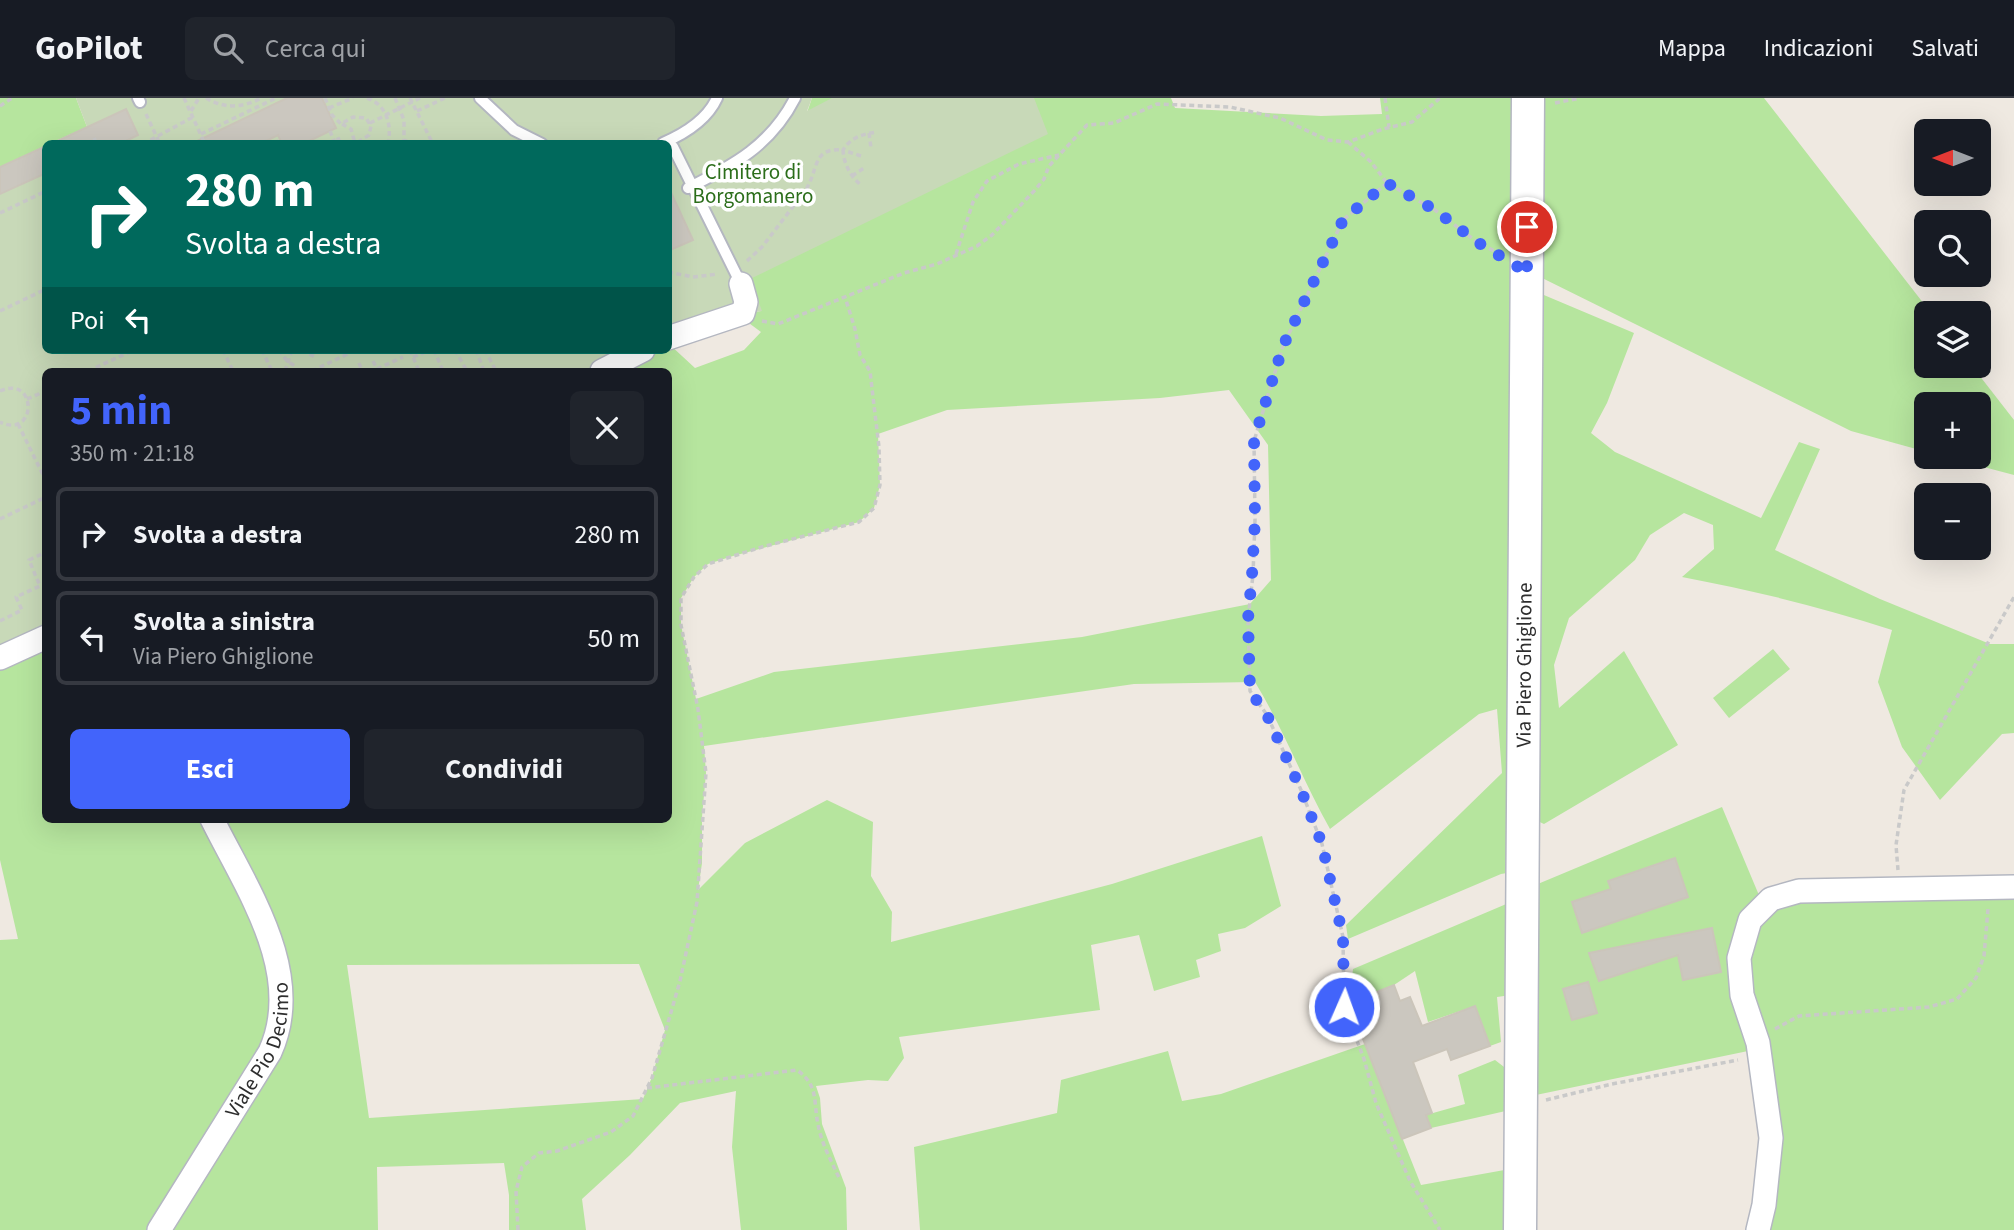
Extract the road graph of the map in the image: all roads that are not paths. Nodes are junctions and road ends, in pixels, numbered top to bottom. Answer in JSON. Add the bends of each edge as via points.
{"nodes":[{"id":1,"x":480,"y":98,"type":"edge"},
{"id":2,"x":717,"y":98,"type":"edge"},
{"id":3,"x":795,"y":98,"type":"edge"},
{"id":4,"x":1528,"y":98,"type":"edge"},
{"id":5,"x":534,"y":140,"type":"edge"},
{"id":6,"x":671,"y":140,"type":"edge"},
{"id":7,"x":672,"y":147,"type":"edge"},
{"id":8,"x":691,"y":187,"type":"junction"},
{"id":9,"x":737,"y":277,"type":"joint"},
{"id":10,"x":672,"y":337,"type":"edge"},
{"id":11,"x":635,"y":354,"type":"edge"},
{"id":12,"x":608,"y":368,"type":"edge"},
{"id":13,"x":42,"y":639,"type":"edge"},
{"id":14,"x":0,"y":658,"type":"edge"},
{"id":15,"x":214,"y":823,"type":"edge"},
{"id":16,"x":2014,"y":887,"type":"edge"},
{"id":17,"x":159,"y":1230,"type":"edge"},
{"id":18,"x":1520,"y":1230,"type":"edge"},
{"id":19,"x":1758,"y":1230,"type":"edge"}],
"edges":[{"from":1,"to":5,"type":"lane","via":[[514,130]]},
{"from":2,"to":6,"type":"lane","via":[[689,130]]},
{"from":3,"to":8,"type":"lane","via":[[771,134],[746,155]]},
{"from":4,"to":18,"type":"street","name":"Via Piero Ghiglione"},
{"from":7,"to":8,"type":"lane"},
{"from":8,"to":9,"type":"lane"},
{"from":9,"to":10,"type":"street","via":[[746,306],[743,313]]},
{"from":11,"to":12,"type":"street"},
{"from":13,"to":14,"type":"street"},
{"from":15,"to":17,"type":"street","name":"Viale Pio Decimo","via":[[270,935],[280,988],[278,1036]]},
{"from":16,"to":19,"type":"street","via":[[1799,891],[1771,899],[1750,920],[1740,958],[1742,995],[1758,1042],[1771,1138]]}]}
